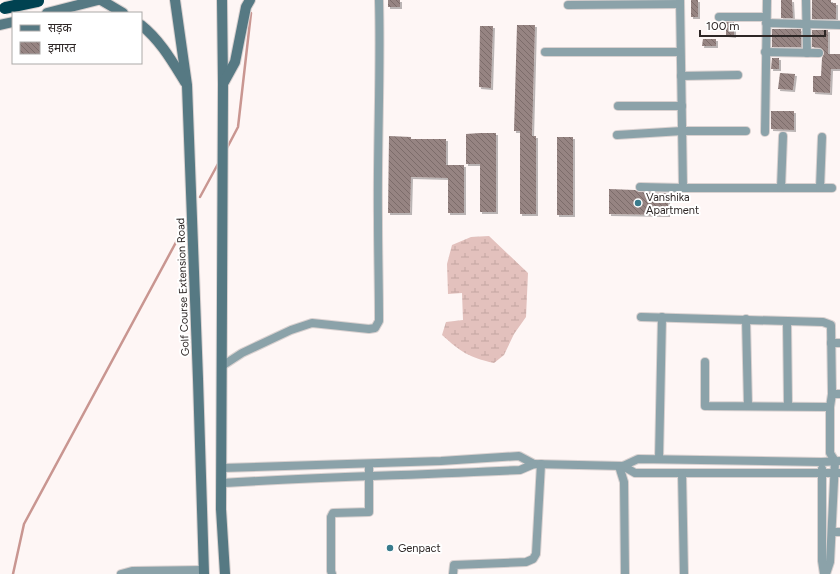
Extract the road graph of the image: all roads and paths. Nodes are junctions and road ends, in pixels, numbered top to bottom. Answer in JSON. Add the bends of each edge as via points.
{"nodes":[{"id":1,"x":19,"y":0,"type":"edge"},
{"id":2,"x":98,"y":0,"type":"edge"},
{"id":3,"x":102,"y":0,"type":"edge"},
{"id":4,"x":175,"y":0,"type":"edge"},
{"id":5,"x":222,"y":0,"type":"edge"},
{"id":6,"x":250,"y":0,"type":"edge"},
{"id":7,"x":378,"y":0,"type":"edge"},
{"id":8,"x":767,"y":0,"type":"edge"},
{"id":9,"x":806,"y":0,"type":"edge"},
{"id":10,"x":38,"y":1,"type":"edge"},
{"id":11,"x":680,"y":2,"type":"edge"},
{"id":12,"x":568,"y":5,"type":"dead end"},
{"id":13,"x":5,"y":8,"type":"dead end"},
{"id":14,"x":21,"y":12,"type":"edge"},
{"id":15,"x":51,"y":12,"type":"edge"},
{"id":16,"x":120,"y":12,"type":"edge"},
{"id":17,"x":719,"y":17,"type":"dead end"},
{"id":18,"x":766,"y":20,"type":"junction"},
{"id":19,"x":12,"y":22,"type":"edge"},
{"id":20,"x":806,"y":24,"type":"junction"},
{"id":21,"x":0,"y":25,"type":"edge"},
{"id":22,"x":840,"y":25,"type":"edge"},
{"id":23,"x":142,"y":26,"type":"edge"},
{"id":24,"x":545,"y":52,"type":"dead end"},
{"id":25,"x":680,"y":52,"type":"junction"},
{"id":26,"x":765,"y":52,"type":"junction"},
{"id":27,"x":807,"y":53,"type":"junction"},
{"id":28,"x":820,"y":53,"type":"dead end"},
{"id":29,"x":738,"y":75,"type":"dead end"},
{"id":30,"x":681,"y":76,"type":"junction"},
{"id":31,"x":223,"y":84,"type":"junction"},
{"id":32,"x":187,"y":85,"type":"junction"},
{"id":33,"x":618,"y":106,"type":"dead end"},
{"id":34,"x":682,"y":106,"type":"junction"},
{"id":35,"x":682,"y":132,"type":"junction"},
{"id":36,"x":746,"y":132,"type":"dead end"},
{"id":37,"x":765,"y":132,"type":"dead end"},
{"id":38,"x":617,"y":135,"type":"dead end"},
{"id":39,"x":783,"y":136,"type":"dead end"},
{"id":40,"x":822,"y":137,"type":"dead end"},
{"id":41,"x":640,"y":187,"type":"dead end"},
{"id":42,"x":683,"y":188,"type":"junction"},
{"id":43,"x":781,"y":188,"type":"junction"},
{"id":44,"x":820,"y":188,"type":"junction"},
{"id":45,"x":832,"y":188,"type":"dead end"},
{"id":46,"x":641,"y":316,"type":"dead end"},
{"id":47,"x":662,"y":317,"type":"junction"},
{"id":48,"x":746,"y":319,"type":"junction"},
{"id":49,"x":787,"y":321,"type":"junction"},
{"id":50,"x":831,"y":343,"type":"junction"},
{"id":51,"x":840,"y":343,"type":"edge"},
{"id":52,"x":705,"y":362,"type":"dead end"},
{"id":53,"x":222,"y":366,"type":"junction"},
{"id":54,"x":836,"y":394,"type":"edge"},
{"id":55,"x":748,"y":406,"type":"junction"},
{"id":56,"x":788,"y":406,"type":"junction"},
{"id":57,"x":830,"y":407,"type":"junction"},
{"id":58,"x":830,"y":453,"type":"junction"},
{"id":59,"x":659,"y":459,"type":"junction"},
{"id":60,"x":837,"y":461,"type":"edge"},
{"id":61,"x":822,"y":462,"type":"junction"},
{"id":62,"x":339,"y":464,"type":"junction"},
{"id":63,"x":369,"y":464,"type":"junction"},
{"id":64,"x":537,"y":464,"type":"junction"},
{"id":65,"x":621,"y":466,"type":"junction"},
{"id":66,"x":222,"y":468,"type":"junction"},
{"id":67,"x":682,"y":473,"type":"junction"},
{"id":68,"x":822,"y":473,"type":"junction"},
{"id":69,"x":837,"y":473,"type":"edge"},
{"id":70,"x":368,"y":477,"type":"junction"},
{"id":71,"x":339,"y":478,"type":"junction"},
{"id":72,"x":222,"y":483,"type":"junction"},
{"id":73,"x":836,"y":532,"type":"edge"},
{"id":74,"x":203,"y":572,"type":"edge"},
{"id":75,"x":121,"y":574,"type":"edge"},
{"id":76,"x":225,"y":574,"type":"edge"},
{"id":77,"x":332,"y":574,"type":"edge"},
{"id":78,"x":453,"y":574,"type":"edge"},
{"id":79,"x":625,"y":574,"type":"edge"},
{"id":80,"x":684,"y":574,"type":"edge"},
{"id":81,"x":825,"y":574,"type":"edge"}],
"edges":[{"from":1,"to":14,"type":"main road"},
{"from":2,"to":15,"type":"main road"},
{"from":3,"to":16,"type":"main road"},
{"from":4,"to":32,"type":"main road","name":"Golf Course Extension Road"},
{"from":5,"to":31,"type":"main road"},
{"from":6,"to":31,"type":"main road","via":[[246,6],[234,62]]},
{"from":7,"to":53,"type":"street","via":[[379,321],[375,328],[369,329],[312,322],[242,353]]},
{"from":8,"to":18,"type":"street"},
{"from":9,"to":20,"type":"street"},
{"from":10,"to":13,"type":"highway","bridge":true},
{"from":11,"to":12,"type":"street"},
{"from":11,"to":25,"type":"street"},
{"from":17,"to":18,"type":"street"},
{"from":18,"to":20,"type":"street"},
{"from":18,"to":26,"type":"street"},
{"from":19,"to":21,"type":"main road"},
{"from":20,"to":22,"type":"street"},
{"from":20,"to":27,"type":"street"},
{"from":23,"to":32,"type":"main road","via":[[162,46]]},
{"from":24,"to":25,"type":"street"},
{"from":25,"to":30,"type":"street"},
{"from":26,"to":27,"type":"street"},
{"from":26,"to":37,"type":"street"},
{"from":27,"to":28,"type":"street"},
{"from":29,"to":30,"type":"street"},
{"from":30,"to":34,"type":"street"},
{"from":31,"to":53,"type":"main road"},
{"from":32,"to":74,"type":"main road","name":"Golf Course Extension Road"},
{"from":33,"to":34,"type":"street"},
{"from":34,"to":35,"type":"street"},
{"from":35,"to":36,"type":"street"},
{"from":35,"to":38,"type":"street"},
{"from":35,"to":42,"type":"street"},
{"from":39,"to":43,"type":"street"},
{"from":40,"to":44,"type":"street"},
{"from":41,"to":42,"type":"street"},
{"from":42,"to":43,"type":"street"},
{"from":43,"to":44,"type":"street"},
{"from":44,"to":45,"type":"street"},
{"from":46,"to":47,"type":"street"},
{"from":47,"to":48,"type":"street"},
{"from":47,"to":59,"type":"street"},
{"from":48,"to":49,"type":"street"},
{"from":48,"to":55,"type":"street"},
{"from":49,"to":50,"type":"street","via":[[823,322],[831,325]]},
{"from":49,"to":56,"type":"street"},
{"from":50,"to":51,"type":"street"},
{"from":50,"to":54,"type":"street"},
{"from":52,"to":55,"type":"street","via":[[705,406]]},
{"from":53,"to":66,"type":"main road"},
{"from":54,"to":57,"type":"street"},
{"from":55,"to":56,"type":"street"},
{"from":56,"to":57,"type":"street"},
{"from":57,"to":58,"type":"street"},
{"from":58,"to":60,"type":"street"},
{"from":58,"to":61,"type":"street"},
{"from":59,"to":61,"type":"street"},
{"from":59,"to":65,"type":"street","via":[[638,459]]},
{"from":60,"to":61,"type":"street"},
{"from":60,"to":69,"type":"street"},
{"from":61,"to":68,"type":"street"},
{"from":62,"to":63,"type":"street"},
{"from":62,"to":66,"type":"street"},
{"from":62,"to":71,"type":"street"},
{"from":63,"to":64,"type":"street","via":[[520,456]]},
{"from":63,"to":70,"type":"street"},
{"from":64,"to":65,"type":"street"},
{"from":64,"to":70,"type":"street","via":[[520,470]]},
{"from":64,"to":78,"type":"street","via":[[536,554],[533,559],[526,562],[454,565]]},
{"from":65,"to":67,"type":"street","via":[[635,474]]},
{"from":65,"to":79,"type":"street","via":[[624,482]]},
{"from":66,"to":72,"type":"main road"},
{"from":67,"to":68,"type":"street"},
{"from":67,"to":80,"type":"street"},
{"from":68,"to":69,"type":"street"},
{"from":68,"to":81,"type":"street","via":[[822,561]]},
{"from":69,"to":73,"type":"street"},
{"from":70,"to":71,"type":"street"},
{"from":70,"to":77,"type":"street","via":[[369,512],[333,513],[331,517]]},
{"from":71,"to":72,"type":"street"},
{"from":72,"to":76,"type":"main road"},
{"from":73,"to":81,"type":"street"},
{"from":74,"to":75,"type":"street"}]}
